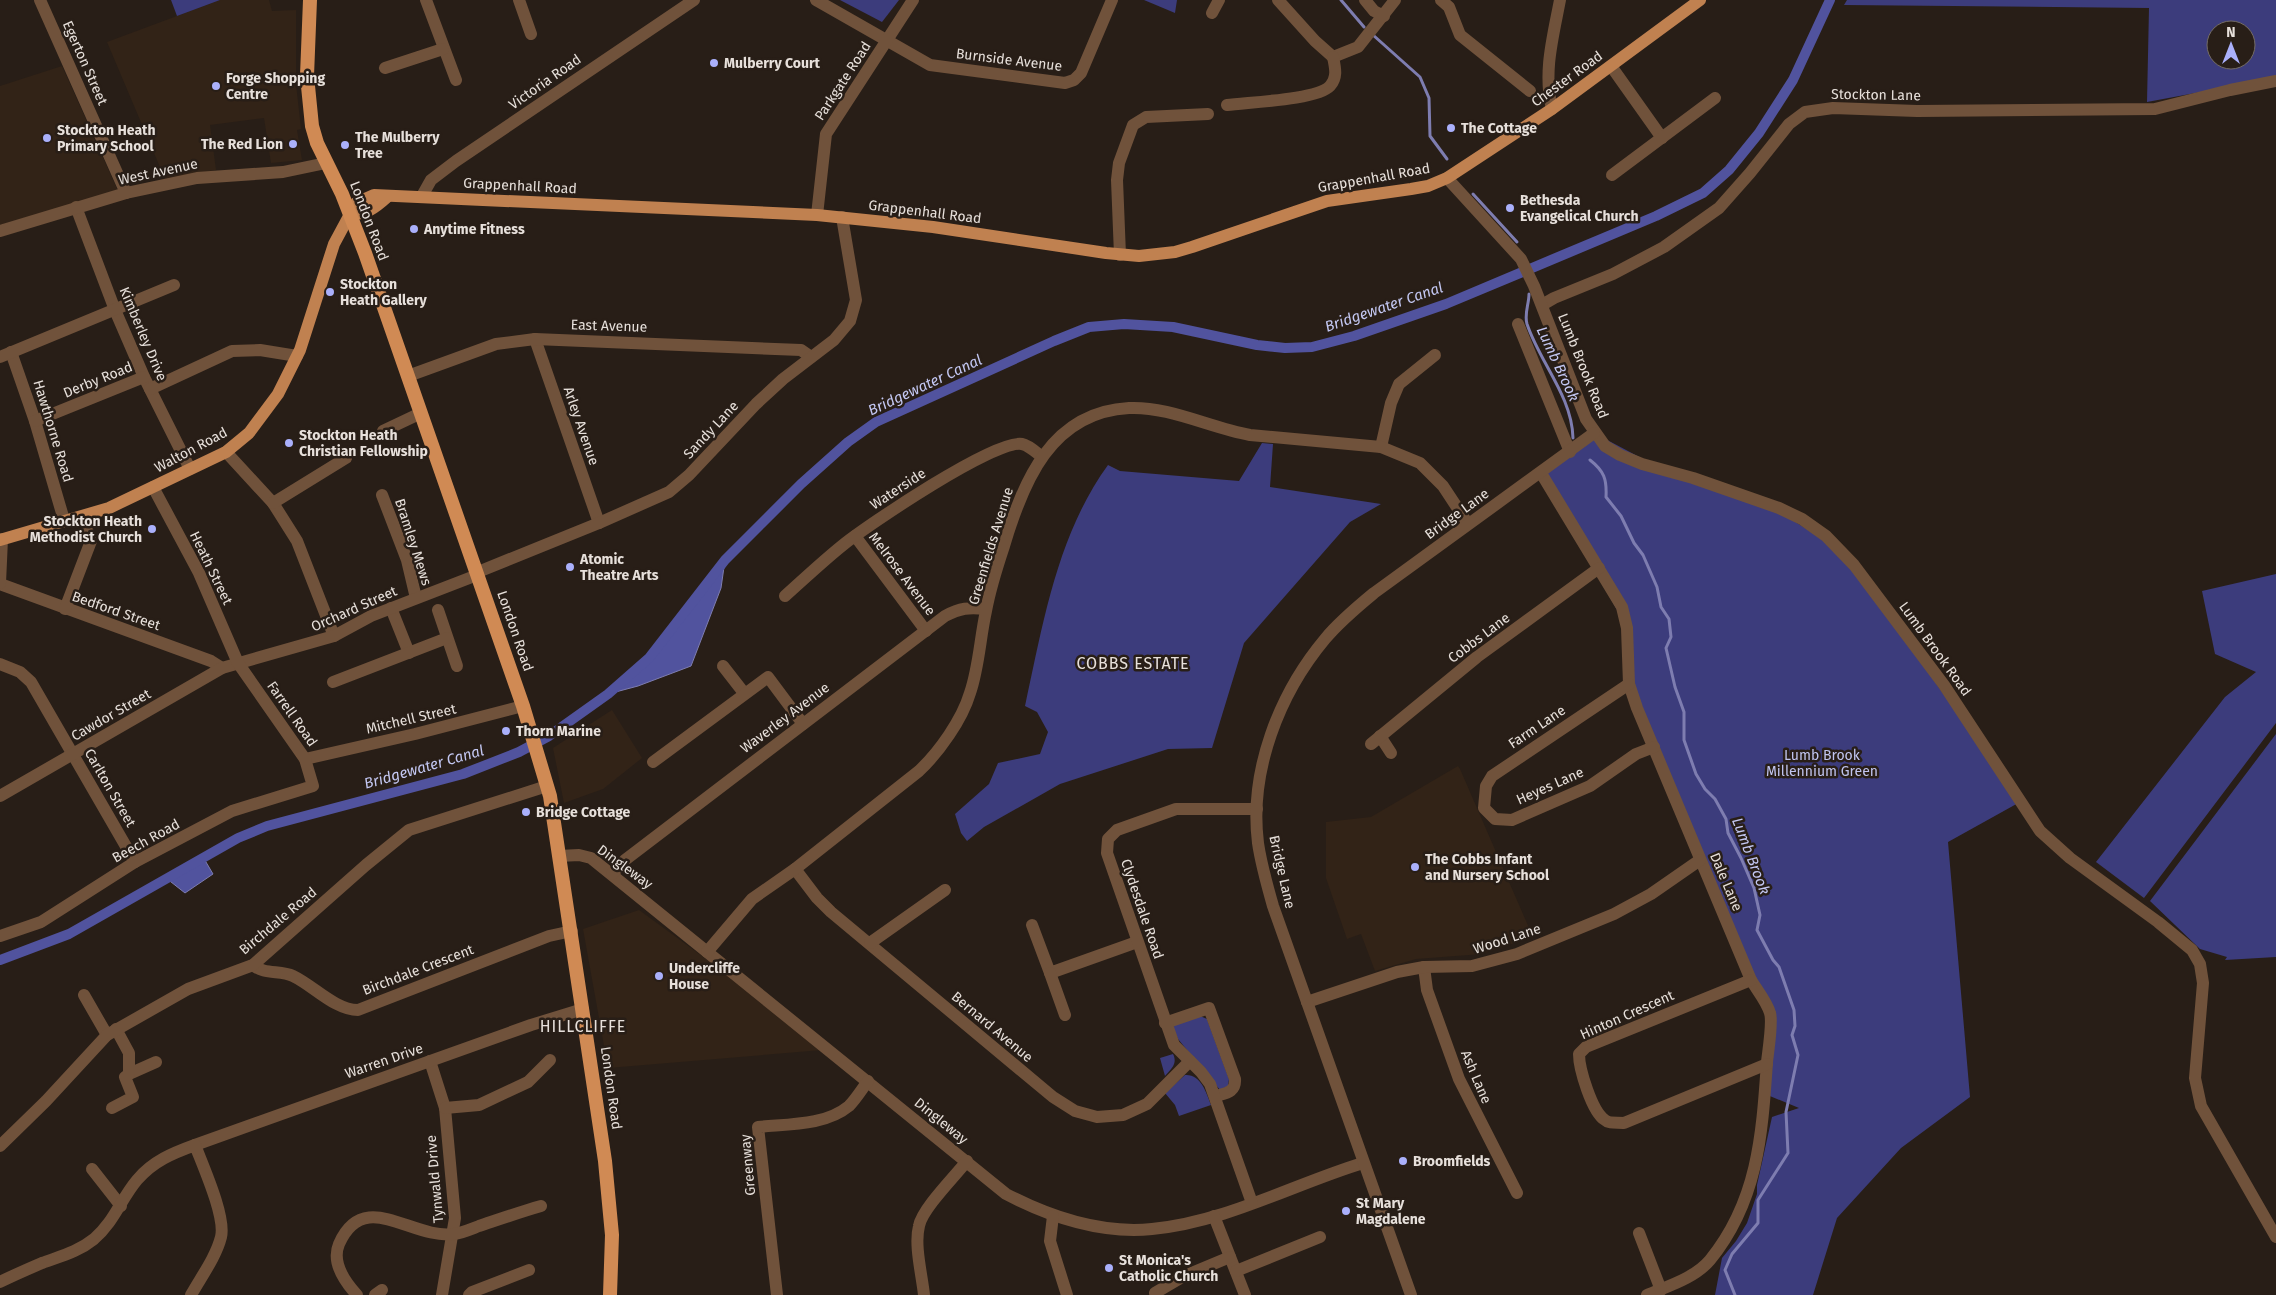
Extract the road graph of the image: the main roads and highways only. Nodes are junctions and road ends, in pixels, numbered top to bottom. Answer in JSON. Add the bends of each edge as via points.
{"nodes":[{"id":1,"x":310,"y":0,"type":"edge"},
{"id":2,"x":1700,"y":0,"type":"edge"},
{"id":3,"x":1447,"y":178,"type":"joint"},
{"id":4,"x":350,"y":214,"type":"junction"},
{"id":5,"x":1,"y":540,"type":"edge"},
{"id":6,"x":610,"y":1295,"type":"edge"}],
"edges":[{"from":1,"to":4,"type":"highway","name":"London Road","via":[[309,104],[317,143]]},
{"from":2,"to":3,"type":"main road","name":"Chester Road","via":[[1552,109]]},
{"from":3,"to":4,"type":"main road","name":"Grappenhall Road","via":[[1428,186],[1327,201],[1175,252],[1140,256],[933,227],[817,215],[422,196],[387,197],[361,215]]},
{"from":4,"to":5,"type":"main road","name":"Walton Road","via":[[334,244],[297,356],[266,413],[242,440],[226,452],[109,508]]},
{"from":4,"to":6,"type":"highway","name":"London Road","via":[[478,572],[547,786],[572,931],[605,1161],[612,1235]]}]}
